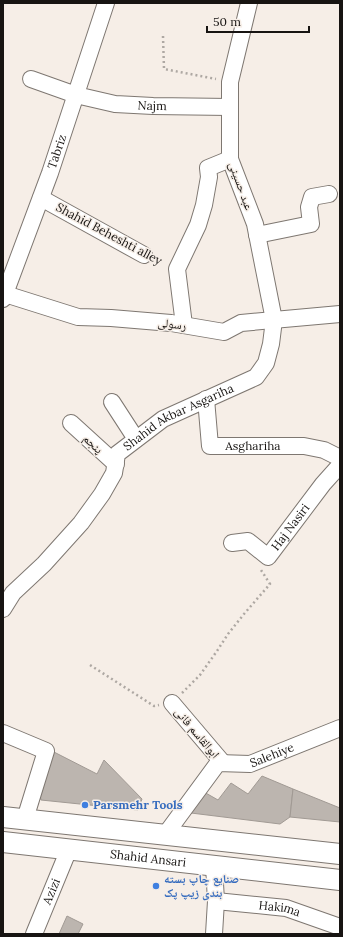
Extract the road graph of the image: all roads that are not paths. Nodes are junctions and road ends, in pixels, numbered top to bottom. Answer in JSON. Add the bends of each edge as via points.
{"nodes":[{"id":1,"x":106,"y":3,"type":"edge"},
{"id":2,"x":249,"y":3,"type":"edge"},
{"id":3,"x":31,"y":79,"type":"dead end"},
{"id":4,"x":76,"y":94,"type":"junction"},
{"id":5,"x":230,"y":107,"type":"junction"},
{"id":6,"x":230,"y":159,"type":"junction"},
{"id":7,"x":329,"y":194,"type":"dead end"},
{"id":8,"x":41,"y":198,"type":"junction"},
{"id":9,"x":257,"y":235,"type":"junction"},
{"id":10,"x":144,"y":255,"type":"dead end"},
{"id":11,"x":10,"y":261,"type":"edge"},
{"id":12,"x":4,"y":297,"type":"edge"},
{"id":13,"x":340,"y":314,"type":"edge"},
{"id":14,"x":274,"y":320,"type":"junction"},
{"id":15,"x":184,"y":325,"type":"junction"},
{"id":16,"x":206,"y":399,"type":"junction"},
{"id":17,"x":112,"y":402,"type":"dead end"},
{"id":18,"x":71,"y":423,"type":"dead end"},
{"id":19,"x":136,"y":439,"type":"junction"},
{"id":20,"x":340,"y":458,"type":"edge"},
{"id":21,"x":116,"y":464,"type":"junction"},
{"id":22,"x":340,"y":465,"type":"edge"},
{"id":23,"x":232,"y":543,"type":"dead end"},
{"id":24,"x":3,"y":609,"type":"edge"},
{"id":25,"x":172,"y":703,"type":"road end"},
{"id":26,"x":340,"y":728,"type":"edge"},
{"id":27,"x":3,"y":733,"type":"edge"},
{"id":28,"x":223,"y":763,"type":"junction"},
{"id":29,"x":3,"y":816,"type":"edge"},
{"id":30,"x":25,"y":819,"type":"junction"},
{"id":31,"x":165,"y":834,"type":"junction"},
{"id":32,"x":3,"y":842,"type":"edge"},
{"id":33,"x":69,"y":849,"type":"junction"},
{"id":34,"x":340,"y":854,"type":"edge"},
{"id":35,"x":162,"y":860,"type":"junction"},
{"id":36,"x":214,"y":866,"type":"junction"},
{"id":37,"x":340,"y":880,"type":"edge"},
{"id":38,"x":216,"y":900,"type":"junction"},
{"id":39,"x":340,"y":927,"type":"edge"},
{"id":40,"x":34,"y":934,"type":"edge"},
{"id":41,"x":214,"y":934,"type":"edge"}],
"edges":[{"from":1,"to":4,"type":"street","name":"Tabriz"},
{"from":2,"to":5,"type":"street","name":"عبد حسینی","via":[[230,82]]},
{"from":3,"to":4,"type":"street","name":"Najm"},
{"from":4,"to":5,"type":"street","name":"Najm","via":[[114,104]]},
{"from":4,"to":8,"type":"street","name":"Tabriz"},
{"from":5,"to":6,"type":"street","name":"عبد حسینی"},
{"from":6,"to":9,"type":"street","name":"عبد حسینی"},
{"from":6,"to":15,"type":"street","via":[[208,168],[209,177],[198,225],[177,269]]},
{"from":7,"to":9,"type":"street","via":[[312,197],[309,207],[311,224]]},
{"from":8,"to":10,"type":"street","name":"Shahid Beheshti alley"},
{"from":8,"to":11,"type":"street","name":"Tabriz"},
{"from":9,"to":14,"type":"street","name":"عبد حسینی"},
{"from":11,"to":12,"type":"street","name":"Tabriz"},
{"from":12,"to":15,"type":"street","name":"رسولی","via":[[78,317]]},
{"from":13,"to":14,"type":"street","name":"رسولی"},
{"from":14,"to":15,"type":"street","name":"رسولی","via":[[241,323],[224,332]]},
{"from":14,"to":16,"type":"street","name":"Shahid Akbar Asgariha","via":[[266,363],[256,377]]},
{"from":16,"to":19,"type":"street","name":"Shahid Akbar Asgariha","via":[[163,419]]},
{"from":16,"to":20,"type":"street","name":"Asghariha","via":[[210,446],[304,446],[324,450]]},
{"from":17,"to":19,"type":"street"},
{"from":18,"to":21,"type":"street","name":"پنجم"},
{"from":19,"to":21,"type":"street","name":"Shahid Akbar Asgariha","via":[[117,454]]},
{"from":21,"to":24,"type":"street","name":"Shahid Akbar Asgariha","via":[[102,494],[81,523],[14,593]]},
{"from":22,"to":23,"type":"street","name":"Haj Nasiri","via":[[268,557],[248,541]]},
{"from":25,"to":28,"type":"street","name":"ابوالقاسم فانی"},
{"from":26,"to":28,"type":"street","name":"Salehiye","via":[[250,764]]},
{"from":27,"to":30,"type":"street","via":[[46,751]]},
{"from":28,"to":31,"type":"street","via":[[218,763]]},
{"from":29,"to":30,"type":"main road","name":"Shahid Ansari"},
{"from":30,"to":31,"type":"main road","name":"Shahid Ansari"},
{"from":31,"to":34,"type":"main road","name":"Shahid Ansari"},
{"from":31,"to":35,"type":"main road"},
{"from":32,"to":33,"type":"main road","name":"Shahid Ansari"},
{"from":33,"to":35,"type":"main road","name":"Shahid Ansari"},
{"from":33,"to":40,"type":"street","name":"Azizi"},
{"from":35,"to":36,"type":"main road","name":"Shahid Ansari"},
{"from":36,"to":37,"type":"main road","name":"Shahid Ansari"},
{"from":36,"to":38,"type":"street"},
{"from":38,"to":39,"type":"street","name":"Hakima","via":[[286,908]]},
{"from":38,"to":41,"type":"street"}]}
